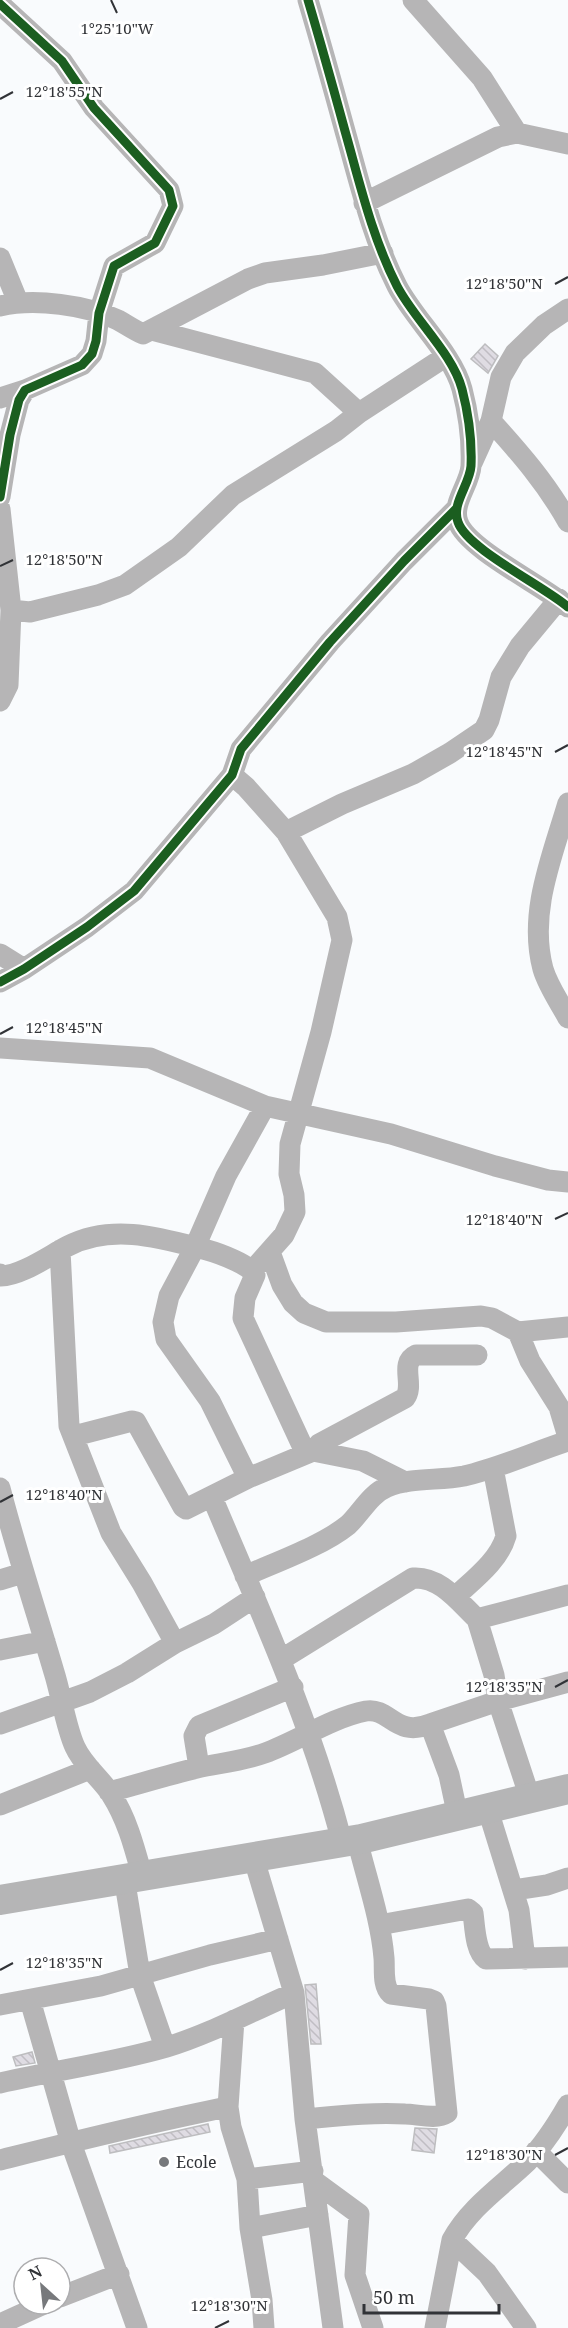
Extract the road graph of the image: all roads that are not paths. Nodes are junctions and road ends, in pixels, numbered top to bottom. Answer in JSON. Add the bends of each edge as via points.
{"nodes":[{"id":1,"x":308,"y":0,"type":"edge"},
{"id":2,"x":413,"y":0,"type":"edge"},
{"id":3,"x":0,"y":4,"type":"edge"},
{"id":4,"x":518,"y":133,"type":"junction"},
{"id":5,"x":568,"y":144,"type":"edge"},
{"id":6,"x":364,"y":203,"type":"junction"},
{"id":7,"x":383,"y":253,"type":"junction"},
{"id":8,"x":0,"y":258,"type":"edge"},
{"id":9,"x":9,"y":304,"type":"edge"},
{"id":10,"x":568,"y":309,"type":"edge"},
{"id":11,"x":99,"y":313,"type":"junction"},
{"id":12,"x":152,"y":330,"type":"junction"},
{"id":13,"x":445,"y":357,"type":"junction"},
{"id":14,"x":25,"y":390,"type":"junction"},
{"id":15,"x":0,"y":398,"type":"edge"},
{"id":16,"x":359,"y":413,"type":"junction"},
{"id":17,"x":491,"y":422,"type":"junction"},
{"id":18,"x":471,"y":466,"type":"junction"},
{"id":19,"x":0,"y":497,"type":"edge"},
{"id":20,"x":0,"y":509,"type":"edge"},
{"id":21,"x":456,"y":509,"type":"junction"},
{"id":22,"x":568,"y":522,"type":"edge"},
{"id":23,"x":563,"y":603,"type":"edge"},
{"id":24,"x":11,"y":610,"type":"junction"},
{"id":25,"x":5,"y":633,"type":"edge"},
{"id":26,"x":0,"y":701,"type":"edge"},
{"id":27,"x":232,"y":775,"type":"junction"},
{"id":28,"x":568,"y":803,"type":"edge"},
{"id":29,"x":286,"y":832,"type":"junction"},
{"id":30,"x":0,"y":954,"type":"edge"},
{"id":31,"x":24,"y":969,"type":"junction"},
{"id":32,"x":0,"y":982,"type":"edge"},
{"id":33,"x":568,"y":1018,"type":"edge"},
{"id":34,"x":0,"y":1048,"type":"edge"},
{"id":35,"x":266,"y":1106,"type":"junction"},
{"id":36,"x":298,"y":1113,"type":"junction"},
{"id":37,"x":568,"y":1182,"type":"edge"},
{"id":38,"x":195,"y":1247,"type":"junction"},
{"id":39,"x":60,"y":1250,"type":"junction"},
{"id":40,"x":270,"y":1252,"type":"junction"},
{"id":41,"x":253,"y":1270,"type":"junction"},
{"id":42,"x":0,"y":1274,"type":"edge"},
{"id":43,"x":568,"y":1327,"type":"edge"},
{"id":44,"x":518,"y":1332,"type":"junction"},
{"id":45,"x":477,"y":1355,"type":"dead end"},
{"id":46,"x":74,"y":1436,"type":"junction"},
{"id":47,"x":568,"y":1439,"type":"edge"},
{"id":48,"x":310,"y":1453,"type":"junction"},
{"id":49,"x":493,"y":1468,"type":"junction"},
{"id":50,"x":248,"y":1478,"type":"junction"},
{"id":51,"x":405,"y":1482,"type":"junction"},
{"id":52,"x":0,"y":1488,"type":"edge"},
{"id":53,"x":212,"y":1497,"type":"junction"},
{"id":54,"x":23,"y":1573,"type":"junction"},
{"id":55,"x":245,"y":1576,"type":"junction"},
{"id":56,"x":0,"y":1580,"type":"edge"},
{"id":57,"x":568,"y":1595,"type":"edge"},
{"id":58,"x":255,"y":1597,"type":"junction"},
{"id":59,"x":455,"y":1597,"type":"junction"},
{"id":60,"x":477,"y":1619,"type":"junction"},
{"id":61,"x":45,"y":1641,"type":"junction"},
{"id":62,"x":174,"y":1643,"type":"junction"},
{"id":63,"x":0,"y":1650,"type":"edge"},
{"id":64,"x":282,"y":1659,"type":"junction"},
{"id":65,"x":568,"y":1682,"type":"edge"},
{"id":66,"x":293,"y":1687,"type":"junction"},
{"id":67,"x":498,"y":1701,"type":"junction"},
{"id":68,"x":63,"y":1703,"type":"junction"},
{"id":69,"x":0,"y":1724,"type":"edge"},
{"id":70,"x":430,"y":1724,"type":"junction"},
{"id":71,"x":310,"y":1733,"type":"junction"},
{"id":72,"x":200,"y":1767,"type":"junction"},
{"id":73,"x":90,"y":1769,"type":"junction"},
{"id":74,"x":568,"y":1789,"type":"edge"},
{"id":75,"x":109,"y":1792,"type":"junction"},
{"id":76,"x":530,"y":1798,"type":"junction"},
{"id":77,"x":0,"y":1805,"type":"edge"},
{"id":78,"x":488,"y":1809,"type":"junction"},
{"id":79,"x":458,"y":1817,"type":"junction"},
{"id":80,"x":352,"y":1840,"type":"junction"},
{"id":81,"x":254,"y":1856,"type":"junction"},
{"id":82,"x":133,"y":1876,"type":"junction"},
{"id":83,"x":568,"y":1878,"type":"edge"},
{"id":84,"x":514,"y":1890,"type":"junction"},
{"id":85,"x":0,"y":1900,"type":"edge"},
{"id":86,"x":379,"y":1924,"type":"junction"},
{"id":87,"x":278,"y":1939,"type":"junction"},
{"id":88,"x":568,"y":1957,"type":"edge"},
{"id":89,"x":525,"y":1959,"type":"junction"},
{"id":90,"x":140,"y":1975,"type":"junction"},
{"id":91,"x":294,"y":1993,"type":"junction"},
{"id":92,"x":30,"y":2000,"type":"junction"},
{"id":93,"x":0,"y":2005,"type":"edge"},
{"id":94,"x":234,"y":2020,"type":"junction"},
{"id":95,"x":165,"y":2047,"type":"junction"},
{"id":96,"x":50,"y":2072,"type":"junction"},
{"id":97,"x":0,"y":2083,"type":"edge"},
{"id":98,"x":568,"y":2105,"type":"edge"},
{"id":99,"x":228,"y":2107,"type":"junction"},
{"id":100,"x":305,"y":2119,"type":"junction"},
{"id":101,"x":71,"y":2144,"type":"junction"},
{"id":102,"x":536,"y":2151,"type":"junction"},
{"id":103,"x":0,"y":2160,"type":"edge"},
{"id":104,"x":313,"y":2176,"type":"junction"},
{"id":105,"x":247,"y":2179,"type":"junction"},
{"id":106,"x":568,"y":2183,"type":"edge"},
{"id":107,"x":318,"y":2215,"type":"junction"},
{"id":108,"x":250,"y":2228,"type":"junction"},
{"id":109,"x":452,"y":2240,"type":"junction"},
{"id":110,"x":119,"y":2274,"type":"junction"},
{"id":111,"x":72,"y":2292,"type":"edge"},
{"id":112,"x":18,"y":2316,"type":"edge"},
{"id":113,"x":0,"y":2324,"type":"edge"},
{"id":114,"x":137,"y":2328,"type":"edge"},
{"id":115,"x":264,"y":2328,"type":"edge"},
{"id":116,"x":333,"y":2328,"type":"edge"},
{"id":117,"x":373,"y":2328,"type":"edge"},
{"id":118,"x":435,"y":2328,"type":"edge"},
{"id":119,"x":526,"y":2328,"type":"edge"}],
"edges":[{"from":1,"to":6,"type":"street"},
{"from":2,"to":4,"type":"street","via":[[482,78]]},
{"from":3,"to":11,"type":"street","via":[[62,61],[94,108],[169,190],[172,206],[155,243],[114,266]]},
{"from":4,"to":5,"type":"street"},
{"from":4,"to":6,"type":"street","via":[[498,137]]},
{"from":6,"to":7,"type":"street"},
{"from":7,"to":12,"type":"street","via":[[265,273]]},
{"from":7,"to":13,"type":"street","via":[[398,287]]},
{"from":8,"to":9,"type":"street"},
{"from":9,"to":11,"type":"street","via":[[46,302]]},
{"from":10,"to":17,"type":"street","via":[[515,353],[501,377]]},
{"from":11,"to":12,"type":"street","via":[[143,334]]},
{"from":11,"to":14,"type":"street","via":[[92,354],[82,365]]},
{"from":12,"to":16,"type":"street","via":[[315,373]]},
{"from":13,"to":16,"type":"street"},
{"from":13,"to":18,"type":"street","via":[[462,388]]},
{"from":14,"to":15,"type":"street"},
{"from":14,"to":19,"type":"street","via":[[10,435]]},
{"from":16,"to":24,"type":"street","via":[[233,495],[179,547],[125,585],[30,612]]},
{"from":17,"to":18,"type":"street"},
{"from":17,"to":22,"type":"street","via":[[528,461]]},
{"from":18,"to":21,"type":"street"},
{"from":20,"to":24,"type":"street"},
{"from":21,"to":23,"type":"street","via":[[465,533],[491,556]]},
{"from":21,"to":27,"type":"street","via":[[307,669],[241,749]]},
{"from":23,"to":29,"type":"street","via":[[520,646],[501,677],[483,730],[413,774]]},
{"from":24,"to":25,"type":"street"},
{"from":25,"to":26,"type":"street","via":[[8,685]]},
{"from":27,"to":29,"type":"street"},
{"from":27,"to":31,"type":"street","via":[[135,891]]},
{"from":28,"to":33,"type":"street","via":[[540,899],[537,935],[544,970]]},
{"from":29,"to":36,"type":"street","via":[[337,917],[342,940]]},
{"from":30,"to":31,"type":"street"},
{"from":31,"to":32,"type":"street"},
{"from":34,"to":35,"type":"street","via":[[150,1058]]},
{"from":35,"to":36,"type":"street"},
{"from":35,"to":38,"type":"street","via":[[226,1176]]},
{"from":36,"to":37,"type":"street","via":[[391,1134],[548,1180]]},
{"from":36,"to":40,"type":"street","via":[[288,1159],[295,1212]]},
{"from":38,"to":39,"type":"street","via":[[163,1238],[119,1233],[88,1238]]},
{"from":38,"to":41,"type":"street"},
{"from":38,"to":50,"type":"street","via":[[169,1296],[163,1328],[166,1339],[210,1401]]},
{"from":39,"to":42,"type":"street","via":[[4,1277]]},
{"from":39,"to":46,"type":"street","via":[[67,1419]]},
{"from":40,"to":41,"type":"street"},
{"from":40,"to":44,"type":"street","via":[[293,1303],[304,1313],[326,1322],[481,1316]]},
{"from":41,"to":48,"type":"street","via":[[243,1318]]},
{"from":43,"to":44,"type":"street"},
{"from":44,"to":47,"type":"street","via":[[530,1361],[559,1407]]},
{"from":45,"to":48,"type":"street","via":[[411,1358],[409,1393],[405,1398],[319,1444]]},
{"from":46,"to":53,"type":"street","via":[[134,1421],[184,1509]]},
{"from":46,"to":62,"type":"street","via":[[111,1533]]},
{"from":47,"to":49,"type":"street"},
{"from":48,"to":50,"type":"street"},
{"from":48,"to":51,"type":"street","via":[[363,1461]]},
{"from":49,"to":51,"type":"street","via":[[464,1476]]},
{"from":49,"to":59,"type":"street","via":[[507,1530],[505,1540],[479,1575]]},
{"from":50,"to":53,"type":"street"},
{"from":51,"to":55,"type":"street","via":[[386,1487],[348,1525],[328,1537]]},
{"from":52,"to":54,"type":"street"},
{"from":53,"to":55,"type":"street"},
{"from":54,"to":56,"type":"street"},
{"from":54,"to":61,"type":"street"},
{"from":55,"to":58,"type":"street"},
{"from":57,"to":60,"type":"street"},
{"from":58,"to":62,"type":"street","via":[[214,1624]]},
{"from":58,"to":64,"type":"street"},
{"from":59,"to":60,"type":"street"},
{"from":59,"to":64,"type":"street","via":[[434,1581],[413,1578]]},
{"from":60,"to":67,"type":"street"},
{"from":61,"to":63,"type":"street"},
{"from":61,"to":68,"type":"street"},
{"from":62,"to":68,"type":"street","via":[[127,1673]]},
{"from":64,"to":66,"type":"street"},
{"from":65,"to":67,"type":"street"},
{"from":66,"to":71,"type":"street"},
{"from":66,"to":72,"type":"street","via":[[199,1726],[194,1736]]},
{"from":67,"to":70,"type":"street"},
{"from":67,"to":76,"type":"street"},
{"from":68,"to":69,"type":"street"},
{"from":68,"to":73,"type":"street","via":[[73,1745]]},
{"from":70,"to":71,"type":"street","via":[[408,1729],[368,1711]]},
{"from":70,"to":79,"type":"street","via":[[449,1775]]},
{"from":71,"to":72,"type":"street","via":[[264,1753]]},
{"from":71,"to":80,"type":"street","via":[[328,1788]]},
{"from":72,"to":75,"type":"street"},
{"from":73,"to":75,"type":"street"},
{"from":73,"to":77,"type":"street"},
{"from":74,"to":76,"type":"street"},
{"from":75,"to":82,"type":"street","via":[[131,1834]]},
{"from":76,"to":78,"type":"street"},
{"from":78,"to":79,"type":"street"},
{"from":78,"to":84,"type":"street"},
{"from":79,"to":80,"type":"street"},
{"from":80,"to":81,"type":"street"},
{"from":80,"to":86,"type":"street","via":[[360,1851]]},
{"from":81,"to":82,"type":"street"},
{"from":81,"to":87,"type":"street"},
{"from":82,"to":85,"type":"street"},
{"from":82,"to":90,"type":"street"},
{"from":83,"to":84,"type":"street"},
{"from":84,"to":89,"type":"street"},
{"from":86,"to":89,"type":"street","via":[[468,1910],[473,1913],[482,1957]]},
{"from":86,"to":100,"type":"street","via":[[388,1992],[429,1999],[436,2006],[447,2112],[437,2116],[354,2114]]},
{"from":87,"to":90,"type":"street"},
{"from":87,"to":91,"type":"street"},
{"from":88,"to":89,"type":"street"},
{"from":90,"to":92,"type":"street"},
{"from":90,"to":95,"type":"street"},
{"from":91,"to":94,"type":"street"},
{"from":91,"to":100,"type":"street"},
{"from":92,"to":93,"type":"street"},
{"from":92,"to":96,"type":"street"},
{"from":94,"to":95,"type":"street"},
{"from":94,"to":99,"type":"street"},
{"from":95,"to":96,"type":"street"},
{"from":96,"to":97,"type":"street"},
{"from":96,"to":101,"type":"street"},
{"from":98,"to":102,"type":"street","via":[[551,2136]]},
{"from":99,"to":101,"type":"street","via":[[126,2127]]},
{"from":99,"to":105,"type":"street"},
{"from":100,"to":104,"type":"street"},
{"from":101,"to":103,"type":"street"},
{"from":101,"to":110,"type":"street"},
{"from":102,"to":106,"type":"street"},
{"from":102,"to":109,"type":"street","via":[[476,2209]]},
{"from":104,"to":105,"type":"street"},
{"from":104,"to":107,"type":"street"},
{"from":104,"to":117,"type":"street","via":[[359,2214],[355,2276]]},
{"from":105,"to":108,"type":"street"},
{"from":107,"to":108,"type":"street"},
{"from":107,"to":116,"type":"street"},
{"from":108,"to":115,"type":"street"},
{"from":109,"to":118,"type":"street"},
{"from":109,"to":119,"type":"street","via":[[486,2273]]},
{"from":110,"to":111,"type":"street"},
{"from":110,"to":114,"type":"street"},
{"from":112,"to":113,"type":"street"}]}
